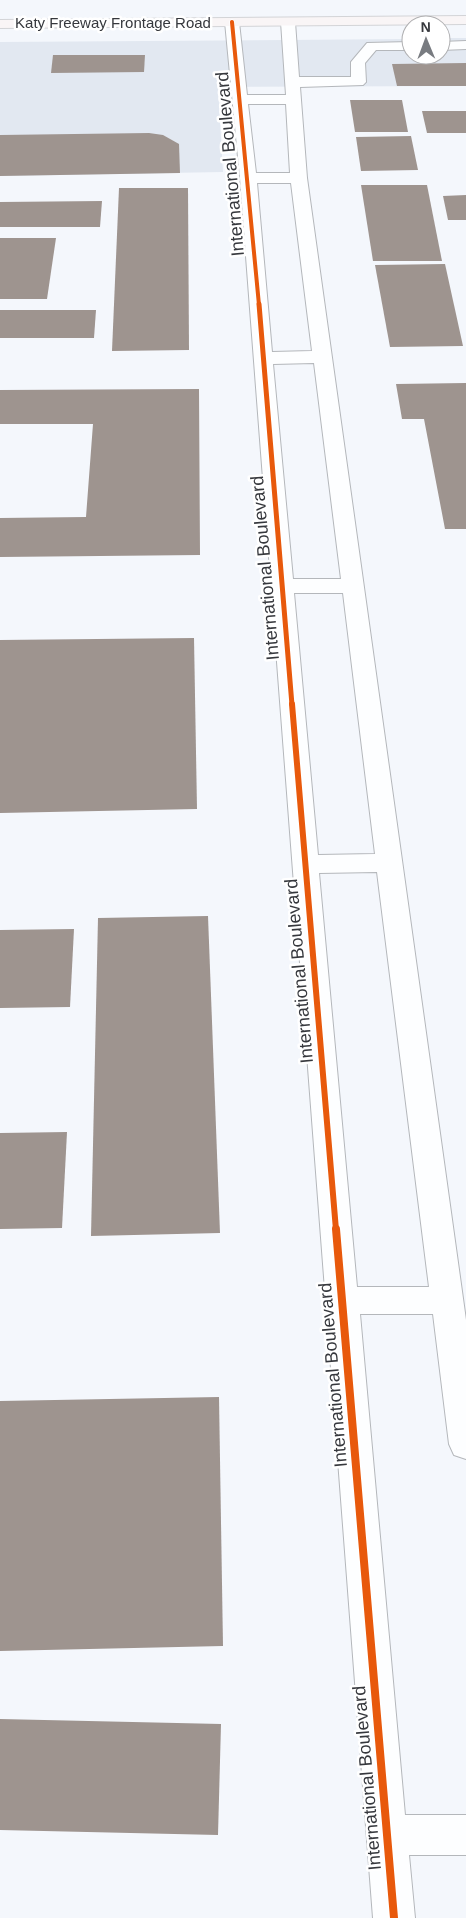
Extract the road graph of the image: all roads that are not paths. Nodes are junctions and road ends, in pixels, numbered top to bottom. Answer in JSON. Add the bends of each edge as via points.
{"nodes":[{"id":1,"x":466,"y":20,"type":"edge"},
{"id":2,"x":232,"y":22,"type":"junction"},
{"id":3,"x":288,"y":22,"type":"junction"},
{"id":4,"x":0,"y":24,"type":"edge"},
{"id":5,"x":401,"y":46,"type":"edge"},
{"id":6,"x":451,"y":46,"type":"edge"},
{"id":7,"x":466,"y":46,"type":"edge"},
{"id":8,"x":293,"y":90,"type":"junction"},
{"id":9,"x":240,"y":100,"type":"junction"},
{"id":10,"x":248,"y":178,"type":"junction"},
{"id":11,"x":299,"y":178,"type":"junction"},
{"id":12,"x":322,"y":357,"type":"junction"},
{"id":13,"x":263,"y":358,"type":"junction"},
{"id":14,"x":282,"y":586,"type":"junction"},
{"id":15,"x":353,"y":586,"type":"junction"},
{"id":16,"x":389,"y":863,"type":"junction"},
{"id":17,"x":305,"y":864,"type":"junction"},
{"id":18,"x":447,"y":1300,"type":"junction"},
{"id":19,"x":342,"y":1301,"type":"junction"},
{"id":20,"x":466,"y":1444,"type":"edge"},
{"id":21,"x":387,"y":1835,"type":"junction"},
{"id":22,"x":466,"y":1835,"type":"edge"},
{"id":23,"x":394,"y":1918,"type":"edge"}],
"edges":[{"from":1,"to":3,"type":"main road","name":"Katy Freeway Frontage Road"},
{"from":2,"to":3,"type":"main road","name":"Katy Freeway Frontage Road"},
{"from":2,"to":4,"type":"main road","name":"Katy Freeway Frontage Road"},
{"from":2,"to":9,"type":"street","name":"International Boulevard"},
{"from":3,"to":8,"type":"street"},
{"from":5,"to":8,"type":"street","via":[[372,46],[358,62],[358,82]]},
{"from":6,"to":7,"type":"street"},
{"from":8,"to":9,"type":"street"},
{"from":8,"to":11,"type":"street"},
{"from":9,"to":10,"type":"street","name":"International Boulevard"},
{"from":10,"to":11,"type":"street"},
{"from":10,"to":13,"type":"street","name":"International Boulevard"},
{"from":11,"to":12,"type":"street"},
{"from":12,"to":13,"type":"street"},
{"from":12,"to":15,"type":"street"},
{"from":13,"to":14,"type":"street","name":"International Boulevard"},
{"from":14,"to":15,"type":"street"},
{"from":14,"to":17,"type":"street","name":"International Boulevard"},
{"from":15,"to":16,"type":"street"},
{"from":16,"to":17,"type":"street"},
{"from":16,"to":18,"type":"street"},
{"from":17,"to":19,"type":"street","name":"International Boulevard"},
{"from":18,"to":19,"type":"street"},
{"from":18,"to":20,"type":"street"},
{"from":19,"to":21,"type":"street","name":"International Boulevard"},
{"from":21,"to":22,"type":"street"},
{"from":21,"to":23,"type":"street","name":"International Boulevard"}]}
